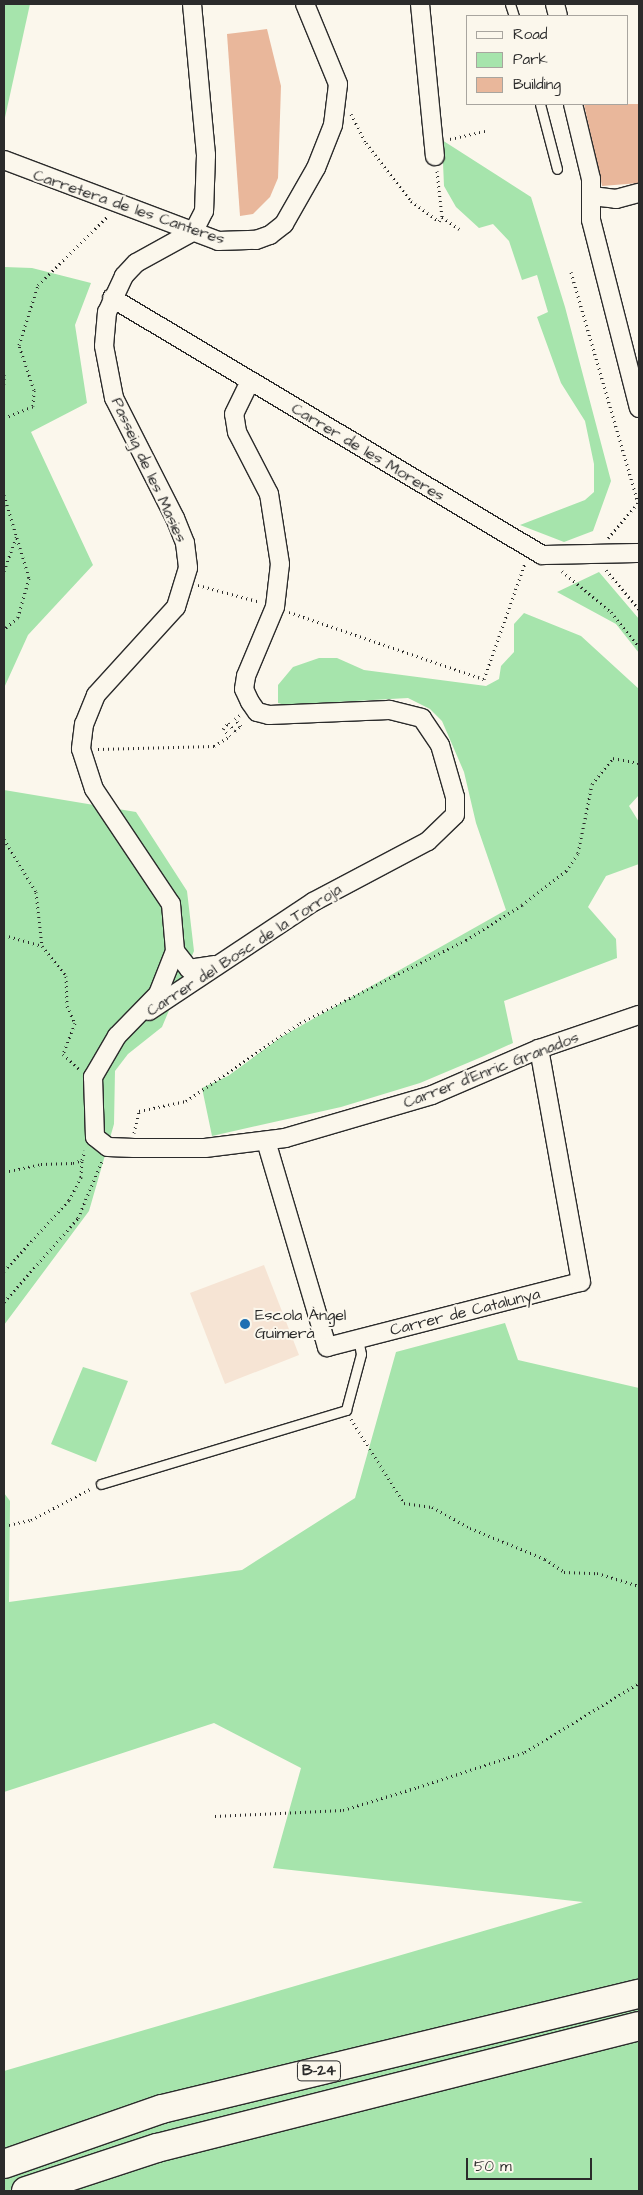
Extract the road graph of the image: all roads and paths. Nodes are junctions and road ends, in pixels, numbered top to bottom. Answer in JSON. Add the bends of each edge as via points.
{"nodes":[{"id":1,"x":192,"y":4,"type":"edge"},
{"id":2,"x":305,"y":4,"type":"edge"},
{"id":3,"x":420,"y":4,"type":"edge"},
{"id":4,"x":338,"y":84,"type":"junction"},
{"id":5,"x":540,"y":105,"type":"edge"},
{"id":6,"x":573,"y":105,"type":"edge"},
{"id":7,"x":485,"y":131,"type":"dead end"},
{"id":8,"x":438,"y":148,"type":"junction"},
{"id":9,"x":4,"y":160,"type":"edge"},
{"id":10,"x":557,"y":169,"type":"dead end"},
{"id":11,"x":639,"y":193,"type":"edge"},
{"id":12,"x":592,"y":196,"type":"junction"},
{"id":13,"x":119,"y":204,"type":"junction"},
{"id":14,"x":442,"y":217,"type":"junction"},
{"id":15,"x":459,"y":229,"type":"dead end"},
{"id":16,"x":194,"y":231,"type":"junction"},
{"id":17,"x":571,"y":272,"type":"dead end"},
{"id":18,"x":112,"y":298,"type":"junction"},
{"id":19,"x":4,"y":374,"type":"edge"},
{"id":20,"x":250,"y":382,"type":"junction"},
{"id":21,"x":4,"y":384,"type":"edge"},
{"id":22,"x":639,"y":408,"type":"edge"},
{"id":23,"x":4,"y":418,"type":"edge"},
{"id":24,"x":4,"y":495,"type":"edge"},
{"id":25,"x":18,"y":534,"type":"junction"},
{"id":26,"x":536,"y":552,"type":"junction"},
{"id":27,"x":639,"y":553,"type":"edge"},
{"id":28,"x":604,"y":556,"type":"junction"},
{"id":29,"x":4,"y":571,"type":"edge"},
{"id":30,"x":202,"y":586,"type":"dead end"},
{"id":31,"x":275,"y":607,"type":"junction"},
{"id":32,"x":639,"y":610,"type":"edge"},
{"id":33,"x":310,"y":619,"type":"dead end"},
{"id":34,"x":4,"y":628,"type":"edge"},
{"id":35,"x":639,"y":647,"type":"edge"},
{"id":36,"x":257,"y":712,"type":"junction"},
{"id":37,"x":81,"y":749,"type":"junction"},
{"id":38,"x":639,"y":763,"type":"edge"},
{"id":39,"x":4,"y":839,"type":"edge"},
{"id":40,"x":4,"y":935,"type":"edge"},
{"id":41,"x":42,"y":946,"type":"junction"},
{"id":42,"x":175,"y":951,"type":"junction"},
{"id":43,"x":221,"y":962,"type":"junction"},
{"id":44,"x":639,"y":1015,"type":"edge"},
{"id":45,"x":138,"y":1018,"type":"junction"},
{"id":46,"x":538,"y":1049,"type":"junction"},
{"id":47,"x":93,"y":1077,"type":"junction"},
{"id":48,"x":134,"y":1133,"type":"dead end"},
{"id":49,"x":266,"y":1141,"type":"junction"},
{"id":50,"x":101,"y":1142,"type":"junction"},
{"id":51,"x":82,"y":1160,"type":"junction"},
{"id":52,"x":4,"y":1172,"type":"edge"},
{"id":53,"x":4,"y":1271,"type":"edge"},
{"id":54,"x":4,"y":1302,"type":"edge"},
{"id":55,"x":358,"y":1339,"type":"junction"},
{"id":56,"x":346,"y":1410,"type":"junction"},
{"id":57,"x":101,"y":1484,"type":"joint"},
{"id":58,"x":4,"y":1526,"type":"edge"},
{"id":59,"x":639,"y":1586,"type":"edge"},
{"id":60,"x":639,"y":1683,"type":"edge"},
{"id":61,"x":215,"y":1816,"type":"dead end"},
{"id":62,"x":639,"y":1994,"type":"edge"},
{"id":63,"x":639,"y":2026,"type":"edge"},
{"id":64,"x":4,"y":2164,"type":"edge"},
{"id":65,"x":26,"y":2191,"type":"edge"}],
"edges":[{"from":1,"to":16,"type":"street","via":[[207,186],[204,211]]},
{"from":2,"to":4,"type":"street","name":"Carretera de les Canteres"},
{"from":3,"to":8,"type":"street"},
{"from":4,"to":14,"type":"path","via":[[366,143],[384,168],[424,213],[439,221]]},
{"from":4,"to":16,"type":"street","name":"Carretera de les Canteres","via":[[333,125],[316,168],[284,224],[256,240],[232,242]]},
{"from":5,"to":10,"type":"lane"},
{"from":6,"to":12,"type":"street"},
{"from":7,"to":8,"type":"path"},
{"from":8,"to":14,"type":"path"},
{"from":9,"to":13,"type":"street","name":"Carretera de les Canteres"},
{"from":11,"to":12,"type":"street","via":[[616,199]]},
{"from":12,"to":22,"type":"street","via":[[591,220]]},
{"from":13,"to":16,"type":"street","name":"Carretera de les Canteres"},
{"from":13,"to":23,"type":"path","via":[[38,285],[19,345],[34,390],[33,406]]},
{"from":14,"to":15,"type":"path"},
{"from":16,"to":18,"type":"street","name":"Passeig de les Masies","via":[[136,263]]},
{"from":17,"to":28,"type":"path","via":[[638,502],[604,542]]},
{"from":18,"to":20,"type":"street","name":"Carrer de les Moreres"},
{"from":18,"to":37,"type":"street","name":"Passeig de les Masies","via":[[104,346],[114,398],[175,518],[185,543],[188,568],[176,607],[96,695],[84,724]]},
{"from":19,"to":21,"type":"path"},
{"from":20,"to":26,"type":"street","name":"Carrer de les Moreres"},
{"from":20,"to":31,"type":"street","via":[[234,414],[237,432],[269,494],[277,522]]},
{"from":24,"to":25,"type":"path"},
{"from":25,"to":29,"type":"path"},
{"from":25,"to":34,"type":"path","via":[[28,578],[18,617]]},
{"from":26,"to":28,"type":"street","name":"Carrer de les Moreres"},
{"from":26,"to":33,"type":"path","via":[[484,679]]},
{"from":26,"to":35,"type":"path","via":[[611,612]]},
{"from":27,"to":28,"type":"street","name":"Carrer de les Moreres"},
{"from":28,"to":32,"type":"path","via":[[606,569]]},
{"from":30,"to":31,"type":"path"},
{"from":31,"to":36,"type":"street","via":[[246,676],[244,689]]},
{"from":36,"to":37,"type":"path","via":[[246,721],[239,714],[235,719],[241,726],[235,731],[228,723],[223,729],[230,736],[214,746]]},
{"from":36,"to":43,"type":"street","name":"Carrer del Bosc de la Torroja","via":[[284,716],[389,710],[422,718],[440,745],[455,797],[454,815],[428,842],[313,902]]},
{"from":37,"to":42,"type":"street","name":"Passeig de les Masies","via":[[94,789],[171,904]]},
{"from":38,"to":48,"type":"path","via":[[613,758],[592,784],[578,853],[566,871],[522,905],[466,940],[300,1023],[186,1102],[139,1111]]},
{"from":39,"to":41,"type":"path","via":[[36,892]]},
{"from":40,"to":41,"type":"path"},
{"from":41,"to":47,"type":"path","via":[[66,976],[67,1006],[75,1023],[63,1054],[68,1062]]},
{"from":42,"to":43,"type":"street","via":[[189,969]]},
{"from":42,"to":45,"type":"street","name":"Passeig de les Masies","via":[[158,994]]},
{"from":43,"to":45,"type":"street","name":"Carrer del Bosc de la Torroja","via":[[195,984]]},
{"from":44,"to":46,"type":"street","name":"Carrer d'Enric Granados"},
{"from":45,"to":47,"type":"street","via":[[117,1036]]},
{"from":46,"to":49,"type":"street","name":"Carrer d'Enric Granados","via":[[432,1095]]},
{"from":46,"to":55,"type":"street","name":"Carrer de Catalunya","via":[[581,1282]]},
{"from":47,"to":50,"type":"street"},
{"from":49,"to":50,"type":"street","name":"Carrer d'Enric Granados","via":[[205,1148]]},
{"from":49,"to":55,"type":"street","name":"Carrer de Catalunya","via":[[327,1347]]},
{"from":50,"to":51,"type":"path","via":[[87,1142]]},
{"from":50,"to":54,"type":"path","via":[[78,1218]]},
{"from":51,"to":52,"type":"path"},
{"from":51,"to":53,"type":"path","via":[[80,1177],[69,1200]]},
{"from":55,"to":56,"type":"lane","via":[[361,1354]]},
{"from":56,"to":57,"type":"lane"},
{"from":56,"to":59,"type":"path","via":[[404,1503],[432,1507],[470,1528],[545,1559],[564,1572],[597,1573]]},
{"from":57,"to":58,"type":"path","via":[[31,1520]]},
{"from":60,"to":61,"type":"path","via":[[525,1752],[418,1787],[343,1810]]},
{"from":62,"to":64,"type":"highway","number":"B-24","via":[[162,2109]]},
{"from":63,"to":65,"type":"highway","number":"B-24","via":[[157,2148]]}]}
